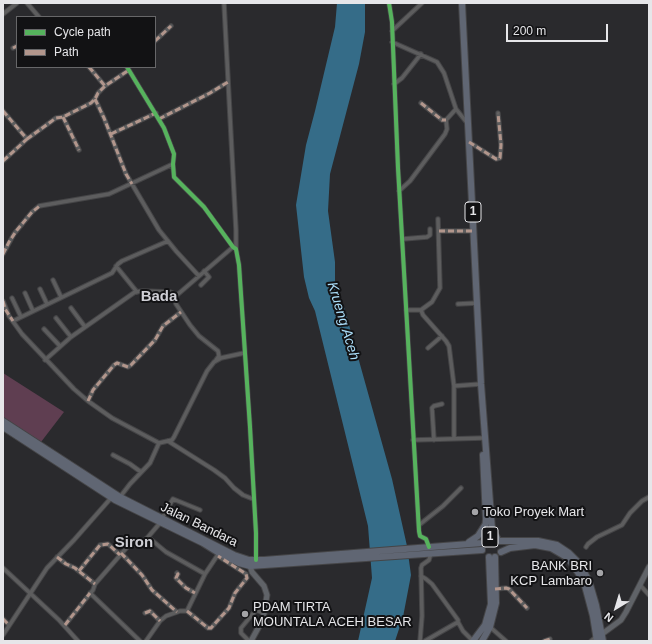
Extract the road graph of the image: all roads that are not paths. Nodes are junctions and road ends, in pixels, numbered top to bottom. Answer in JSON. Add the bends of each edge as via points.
{"nodes":[{"id":1,"x":17,"y":3,"type":"edge"},
{"id":2,"x":27,"y":3,"type":"edge"},
{"id":3,"x":224,"y":3,"type":"edge"},
{"id":4,"x":389,"y":3,"type":"edge"},
{"id":5,"x":422,"y":3,"type":"edge"},
{"id":6,"x":462,"y":3,"type":"edge"},
{"id":7,"x":3,"y":14,"type":"edge"},
{"id":8,"x":38,"y":16,"type":"edge"},
{"id":9,"x":171,"y":26,"type":"dead end"},
{"id":10,"x":392,"y":31,"type":"junction"},
{"id":11,"x":156,"y":40,"type":"edge"},
{"id":12,"x":392,"y":42,"type":"junction"},
{"id":13,"x":421,"y":54,"type":"junction"},
{"id":14,"x":90,"y":68,"type":"edge"},
{"id":15,"x":128,"y":69,"type":"edge"},
{"id":16,"x":228,"y":82,"type":"junction"},
{"id":17,"x":394,"y":84,"type":"junction"},
{"id":18,"x":106,"y":86,"type":"junction"},
{"id":19,"x":95,"y":99,"type":"junction"},
{"id":20,"x":422,"y":103,"type":"dead end"},
{"id":21,"x":456,"y":109,"type":"junction"},
{"id":22,"x":3,"y":111,"type":"edge"},
{"id":23,"x":156,"y":113,"type":"junction"},
{"id":24,"x":498,"y":113,"type":"dead end"},
{"id":25,"x":63,"y":117,"type":"junction"},
{"id":26,"x":159,"y":119,"type":"junction"},
{"id":27,"x":446,"y":120,"type":"junction"},
{"id":28,"x":468,"y":125,"type":"junction"},
{"id":29,"x":111,"y":134,"type":"junction"},
{"id":30,"x":27,"y":139,"type":"junction"},
{"id":31,"x":469,"y":142,"type":"junction"},
{"id":32,"x":79,"y":150,"type":"dead end"},
{"id":33,"x":3,"y":161,"type":"edge"},
{"id":34,"x":173,"y":164,"type":"junction"},
{"id":35,"x":132,"y":184,"type":"junction"},
{"id":36,"x":400,"y":191,"type":"junction"},
{"id":37,"x":438,"y":219,"type":"dead end"},
{"id":38,"x":430,"y":230,"type":"dead end"},
{"id":39,"x":439,"y":231,"type":"junction"},
{"id":40,"x":474,"y":231,"type":"junction"},
{"id":41,"x":402,"y":239,"type":"junction"},
{"id":42,"x":168,"y":241,"type":"junction"},
{"id":43,"x":234,"y":248,"type":"junction"},
{"id":44,"x":3,"y":254,"type":"edge"},
{"id":45,"x":116,"y":266,"type":"junction"},
{"id":46,"x":204,"y":271,"type":"junction"},
{"id":47,"x":199,"y":276,"type":"junction"},
{"id":48,"x":53,"y":280,"type":"dead end"},
{"id":49,"x":201,"y":285,"type":"dead end"},
{"id":50,"x":40,"y":289,"type":"dead end"},
{"id":51,"x":137,"y":292,"type":"junction"},
{"id":52,"x":25,"y":293,"type":"dead end"},
{"id":53,"x":175,"y":295,"type":"junction"},
{"id":54,"x":61,"y":297,"type":"junction"},
{"id":55,"x":12,"y":298,"type":"dead end"},
{"id":56,"x":3,"y":301,"type":"edge"},
{"id":57,"x":478,"y":303,"type":"junction"},
{"id":58,"x":47,"y":304,"type":"junction"},
{"id":59,"x":458,"y":304,"type":"dead end"},
{"id":60,"x":71,"y":308,"type":"dead end"},
{"id":61,"x":406,"y":310,"type":"junction"},
{"id":62,"x":421,"y":310,"type":"junction"},
{"id":63,"x":33,"y":311,"type":"junction"},
{"id":64,"x":181,"y":312,"type":"junction"},
{"id":65,"x":21,"y":316,"type":"junction"},
{"id":66,"x":56,"y":318,"type":"dead end"},
{"id":67,"x":13,"y":321,"type":"junction"},
{"id":68,"x":85,"y":327,"type":"junction"},
{"id":69,"x":44,"y":329,"type":"dead end"},
{"id":70,"x":442,"y":336,"type":"junction"},
{"id":71,"x":70,"y":337,"type":"junction"},
{"id":72,"x":60,"y":346,"type":"junction"},
{"id":73,"x":428,"y":348,"type":"dead end"},
{"id":74,"x":244,"y":353,"type":"junction"},
{"id":75,"x":45,"y":360,"type":"junction"},
{"id":76,"x":216,"y":360,"type":"junction"},
{"id":77,"x":481,"y":384,"type":"junction"},
{"id":78,"x":454,"y":386,"type":"junction"},
{"id":79,"x":88,"y":402,"type":"junction"},
{"id":80,"x":442,"y":404,"type":"dead end"},
{"id":81,"x":3,"y":421,"type":"edge"},
{"id":82,"x":484,"y":422,"type":"junction"},
{"id":83,"x":3,"y":427,"type":"edge"},
{"id":84,"x":483,"y":438,"type":"junction"},
{"id":85,"x":454,"y":439,"type":"junction"},
{"id":86,"x":413,"y":440,"type":"junction"},
{"id":87,"x":434,"y":440,"type":"junction"},
{"id":88,"x":168,"y":441,"type":"junction"},
{"id":89,"x":159,"y":443,"type":"junction"},
{"id":90,"x":113,"y":455,"type":"dead end"},
{"id":91,"x":141,"y":472,"type":"junction"},
{"id":92,"x":461,"y":488,"type":"dead end"},
{"id":93,"x":120,"y":497,"type":"junction"},
{"id":94,"x":649,"y":497,"type":"edge"},
{"id":95,"x":111,"y":498,"type":"junction"},
{"id":96,"x":253,"y":499,"type":"junction"},
{"id":97,"x":200,"y":510,"type":"dead end"},
{"id":98,"x":486,"y":519,"type":"junction"},
{"id":99,"x":161,"y":521,"type":"junction"},
{"id":100,"x":419,"y":525,"type":"junction"},
{"id":101,"x":148,"y":537,"type":"junction"},
{"id":102,"x":498,"y":540,"type":"junction"},
{"id":103,"x":204,"y":541,"type":"junction"},
{"id":104,"x":483,"y":544,"type":"junction"},
{"id":105,"x":464,"y":545,"type":"junction"},
{"id":106,"x":586,"y":547,"type":"dead end"},
{"id":107,"x":430,"y":550,"type":"junction"},
{"id":108,"x":501,"y":552,"type":"junction"},
{"id":109,"x":120,"y":554,"type":"junction"},
{"id":110,"x":219,"y":555,"type":"junction"},
{"id":111,"x":58,"y":557,"type":"junction"},
{"id":112,"x":492,"y":557,"type":"junction"},
{"id":113,"x":256,"y":560,"type":"junction"},
{"id":114,"x":263,"y":563,"type":"junction"},
{"id":115,"x":649,"y":567,"type":"edge"},
{"id":116,"x":3,"y":568,"type":"edge"},
{"id":117,"x":79,"y":571,"type":"junction"},
{"id":118,"x":250,"y":571,"type":"junction"},
{"id":119,"x":177,"y":573,"type":"dead end"},
{"id":120,"x":205,"y":574,"type":"junction"},
{"id":121,"x":421,"y":576,"type":"junction"},
{"id":122,"x":95,"y":584,"type":"junction"},
{"id":123,"x":640,"y":585,"type":"junction"},
{"id":124,"x":496,"y":589,"type":"junction"},
{"id":125,"x":90,"y":592,"type":"junction"},
{"id":126,"x":31,"y":593,"type":"junction"},
{"id":127,"x":195,"y":593,"type":"junction"},
{"id":128,"x":649,"y":595,"type":"edge"},
{"id":129,"x":527,"y":608,"type":"dead end"},
{"id":130,"x":187,"y":611,"type":"junction"},
{"id":131,"x":176,"y":612,"type":"junction"},
{"id":132,"x":145,"y":613,"type":"dead end"},
{"id":133,"x":264,"y":613,"type":"junction"},
{"id":134,"x":3,"y":619,"type":"edge"},
{"id":135,"x":160,"y":621,"type":"junction"},
{"id":136,"x":458,"y":622,"type":"junction"},
{"id":137,"x":10,"y":625,"type":"junction"},
{"id":138,"x":64,"y":625,"type":"junction"},
{"id":139,"x":490,"y":627,"type":"junction"},
{"id":140,"x":3,"y":635,"type":"edge"},
{"id":141,"x":550,"y":639,"type":"dead end"},
{"id":142,"x":598,"y":639,"type":"edge"},
{"id":143,"x":78,"y":641,"type":"edge"},
{"id":144,"x":140,"y":641,"type":"edge"},
{"id":145,"x":147,"y":641,"type":"edge"},
{"id":146,"x":250,"y":641,"type":"edge"},
{"id":147,"x":420,"y":641,"type":"edge"},
{"id":148,"x":425,"y":641,"type":"edge"},
{"id":149,"x":473,"y":641,"type":"edge"},
{"id":150,"x":482,"y":641,"type":"edge"},
{"id":151,"x":506,"y":641,"type":"edge"},
{"id":152,"x":544,"y":641,"type":"edge"}],
"edges":[{"from":1,"to":7,"type":"street"},
{"from":2,"to":8,"type":"street"},
{"from":3,"to":16,"type":"street"},
{"from":4,"to":10,"type":"street"},
{"from":5,"to":10,"type":"street"},
{"from":6,"to":28,"type":"highway","number":"1"},
{"from":9,"to":11,"type":"street"},
{"from":10,"to":12,"type":"street"},
{"from":12,"to":13,"type":"street"},
{"from":12,"to":17,"type":"street"},
{"from":13,"to":17,"type":"street"},
{"from":13,"to":21,"type":"street","via":[[437,62],[442,69]]},
{"from":14,"to":18,"type":"street"},
{"from":15,"to":18,"type":"street"},
{"from":15,"to":23,"type":"street"},
{"from":16,"to":26,"type":"street"},
{"from":16,"to":43,"type":"street","via":[[236,230]]},
{"from":17,"to":36,"type":"street"},
{"from":18,"to":19,"type":"street"},
{"from":19,"to":25,"type":"street"},
{"from":19,"to":29,"type":"street"},
{"from":20,"to":27,"type":"street","via":[[442,120]]},
{"from":21,"to":27,"type":"street"},
{"from":21,"to":28,"type":"street"},
{"from":22,"to":30,"type":"street"},
{"from":23,"to":26,"type":"street"},
{"from":23,"to":29,"type":"street"},
{"from":24,"to":31,"type":"street","via":[[500,158],[496,159]]},
{"from":25,"to":30,"type":"street","via":[[56,118]]},
{"from":25,"to":32,"type":"street"},
{"from":26,"to":34,"type":"street","via":[[174,154]]},
{"from":27,"to":36,"type":"street","via":[[445,134]]},
{"from":28,"to":31,"type":"highway","number":"1"},
{"from":29,"to":35,"type":"street","via":[[120,161]]},
{"from":30,"to":33,"type":"street"},
{"from":31,"to":40,"type":"highway","number":"1"},
{"from":34,"to":35,"type":"street"},
{"from":34,"to":43,"type":"street","via":[[174,177],[204,207]]},
{"from":35,"to":42,"type":"street"},
{"from":35,"to":44,"type":"street","via":[[109,194],[39,206],[17,230]]},
{"from":36,"to":41,"type":"street"},
{"from":37,"to":39,"type":"street"},
{"from":38,"to":41,"type":"street","via":[[427,237]]},
{"from":39,"to":40,"type":"street"},
{"from":39,"to":62,"type":"street","via":[[440,288],[432,302]]},
{"from":40,"to":57,"type":"highway","number":"1"},
{"from":41,"to":61,"type":"street"},
{"from":42,"to":45,"type":"street"},
{"from":42,"to":47,"type":"street"},
{"from":43,"to":46,"type":"street"},
{"from":43,"to":74,"type":"street","via":[[239,265]]},
{"from":45,"to":51,"type":"street"},
{"from":45,"to":54,"type":"street","via":[[112,273]]},
{"from":46,"to":47,"type":"street"},
{"from":46,"to":49,"type":"street","via":[[209,277]]},
{"from":47,"to":53,"type":"street"},
{"from":48,"to":54,"type":"street"},
{"from":50,"to":58,"type":"street"},
{"from":51,"to":53,"type":"street","via":[[170,292]]},
{"from":51,"to":68,"type":"street"},
{"from":52,"to":63,"type":"street"},
{"from":53,"to":64,"type":"street"},
{"from":54,"to":58,"type":"street"},
{"from":55,"to":65,"type":"street"},
{"from":56,"to":67,"type":"street"},
{"from":57,"to":59,"type":"street"},
{"from":57,"to":77,"type":"highway","number":"1"},
{"from":58,"to":63,"type":"street"},
{"from":60,"to":68,"type":"street"},
{"from":61,"to":62,"type":"street"},
{"from":61,"to":86,"type":"street"},
{"from":62,"to":70,"type":"street"},
{"from":63,"to":65,"type":"street"},
{"from":64,"to":76,"type":"street","via":[[199,336],[218,351],[219,356]]},
{"from":64,"to":79,"type":"street","via":[[163,326],[155,340],[131,366],[117,362],[93,390]]},
{"from":65,"to":67,"type":"street"},
{"from":66,"to":71,"type":"street"},
{"from":67,"to":75,"type":"street"},
{"from":68,"to":71,"type":"street"},
{"from":69,"to":72,"type":"street"},
{"from":70,"to":73,"type":"street"},
{"from":70,"to":78,"type":"street","via":[[450,346]]},
{"from":71,"to":72,"type":"street"},
{"from":72,"to":75,"type":"street"},
{"from":74,"to":76,"type":"street"},
{"from":74,"to":96,"type":"street"},
{"from":75,"to":79,"type":"street"},
{"from":76,"to":88,"type":"street","via":[[207,371],[174,437]]},
{"from":77,"to":78,"type":"street"},
{"from":77,"to":82,"type":"highway","number":"1"},
{"from":78,"to":85,"type":"street"},
{"from":79,"to":89,"type":"street"},
{"from":80,"to":87,"type":"street","via":[[432,408]]},
{"from":81,"to":93,"type":"highway","name":"Jalan Bandara"},
{"from":82,"to":84,"type":"highway","number":"1"},
{"from":82,"to":102,"type":"highway","number":"1","via":[[492,529]]},
{"from":83,"to":95,"type":"highway","name":"Jalan Bandara"},
{"from":84,"to":85,"type":"street"},
{"from":84,"to":98,"type":"highway","number":"1"},
{"from":85,"to":87,"type":"street"},
{"from":86,"to":87,"type":"street"},
{"from":86,"to":100,"type":"street"},
{"from":88,"to":89,"type":"street"},
{"from":88,"to":96,"type":"street","via":[[214,470],[243,495]]},
{"from":89,"to":91,"type":"street","via":[[150,463]]},
{"from":90,"to":91,"type":"street"},
{"from":91,"to":93,"type":"street"},
{"from":92,"to":100,"type":"street"},
{"from":93,"to":99,"type":"highway","name":"Jalan Bandara"},
{"from":94,"to":106,"type":"street","via":[[630,513],[622,525],[597,537]]},
{"from":95,"to":99,"type":"highway","name":"Jalan Bandara"},
{"from":95,"to":111,"type":"street"},
{"from":96,"to":113,"type":"street"},
{"from":97,"to":99,"type":"street","via":[[173,499]]},
{"from":98,"to":104,"type":"highway","number":"1"},
{"from":98,"to":105,"type":"highway","via":[[484,528],[478,536]]},
{"from":99,"to":101,"type":"street"},
{"from":99,"to":103,"type":"highway","name":"Jalan Bandara"},
{"from":100,"to":107,"type":"street","via":[[420,536],[426,539]]},
{"from":101,"to":109,"type":"street","via":[[142,543],[129,545]]},
{"from":101,"to":120,"type":"street","via":[[166,552]]},
{"from":102,"to":104,"type":"highway","number":"1","via":[[490,537]]},
{"from":102,"to":108,"type":"highway","number":"1","via":[[502,546]]},
{"from":102,"to":142,"type":"highway","via":[[538,541],[557,545],[569,553],[579,563],[589,581],[595,600]]},
{"from":103,"to":110,"type":"highway","name":"Jalan Bandara"},
{"from":103,"to":113,"type":"highway","name":"Jalan Bandara","via":[[241,558]]},
{"from":104,"to":105,"type":"highway","name":"Jalan Bandara"},
{"from":104,"to":107,"type":"highway","name":"Jalan Bandara"},
{"from":104,"to":112,"type":"highway","number":"1","via":[[484,554]]},
{"from":105,"to":107,"type":"highway","name":"Jalan Bandara"},
{"from":107,"to":114,"type":"highway","name":"Jalan Bandara"},
{"from":107,"to":121,"type":"street","via":[[429,560],[422,565]]},
{"from":108,"to":112,"type":"highway","number":"1"},
{"from":108,"to":142,"type":"highway","via":[[510,548],[535,545],[551,548],[568,558],[585,586]]},
{"from":109,"to":117,"type":"street","via":[[108,544],[100,545]]},
{"from":109,"to":122,"type":"street"},
{"from":109,"to":131,"type":"street"},
{"from":110,"to":118,"type":"street"},
{"from":110,"to":118,"type":"highway","name":"Jalan Bandara","via":[[239,563]]},
{"from":110,"to":120,"type":"street"},
{"from":111,"to":117,"type":"street"},
{"from":111,"to":126,"type":"street","via":[[47,568]]},
{"from":112,"to":124,"type":"highway"},
{"from":112,"to":149,"type":"highway","via":[[491,604],[485,625]]},
{"from":113,"to":114,"type":"highway","name":"Jalan Bandara"},
{"from":114,"to":118,"type":"highway","name":"Jalan Bandara"},
{"from":115,"to":123,"type":"street"},
{"from":116,"to":126,"type":"street"},
{"from":117,"to":122,"type":"street"},
{"from":118,"to":130,"type":"street","via":[[235,593],[229,608],[211,628]]},
{"from":118,"to":133,"type":"street","via":[[266,589]]},
{"from":119,"to":127,"type":"street","via":[[177,580]]},
{"from":120,"to":127,"type":"street"},
{"from":121,"to":136,"type":"street","via":[[440,594],[458,618]]},
{"from":121,"to":147,"type":"street"},
{"from":122,"to":125,"type":"street"},
{"from":123,"to":128,"type":"street"},
{"from":123,"to":142,"type":"street","via":[[620,620]]},
{"from":124,"to":129,"type":"street","via":[[509,589]]},
{"from":124,"to":139,"type":"highway","via":[[496,603]]},
{"from":125,"to":138,"type":"street"},
{"from":125,"to":144,"type":"street"},
{"from":126,"to":137,"type":"street"},
{"from":126,"to":138,"type":"street"},
{"from":127,"to":130,"type":"street"},
{"from":130,"to":131,"type":"street"},
{"from":131,"to":135,"type":"street"},
{"from":132,"to":135,"type":"street","via":[[150,611]]},
{"from":133,"to":146,"type":"street"},
{"from":133,"to":146,"type":"street","via":[[256,610],[241,628],[241,633]]},
{"from":134,"to":137,"type":"street"},
{"from":135,"to":145,"type":"street"},
{"from":136,"to":148,"type":"street"},
{"from":136,"to":149,"type":"street"},
{"from":137,"to":140,"type":"street"},
{"from":138,"to":143,"type":"street"},
{"from":139,"to":150,"type":"highway"},
{"from":139,"to":151,"type":"street"},
{"from":141,"to":152,"type":"street"}]}
